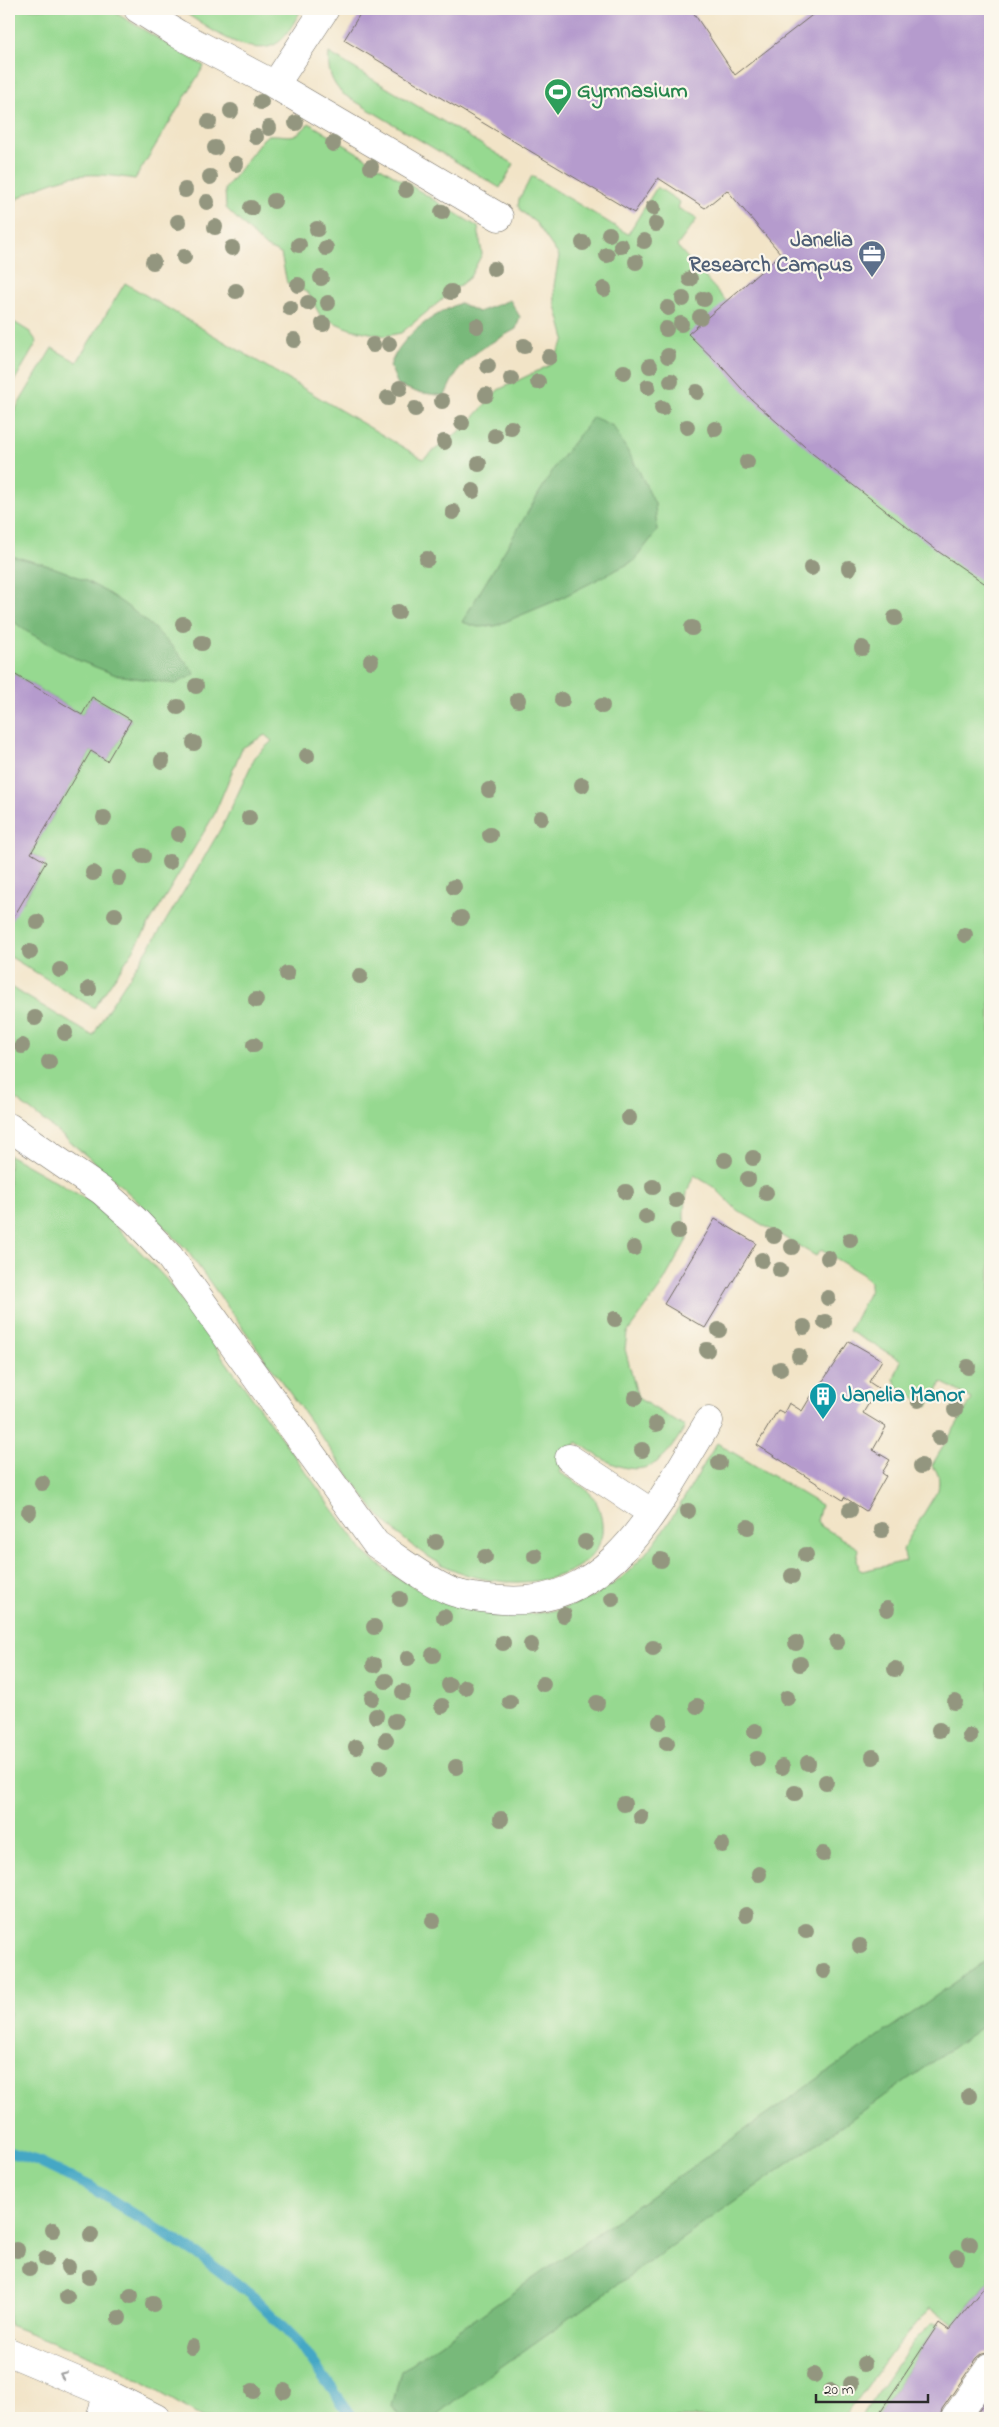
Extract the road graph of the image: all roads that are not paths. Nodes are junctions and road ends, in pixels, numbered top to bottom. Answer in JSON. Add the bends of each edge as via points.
{"nodes":[{"id":1,"x":138,"y":9,"type":"edge"},
{"id":2,"x":325,"y":9,"type":"edge"},
{"id":3,"x":274,"y":85,"type":"junction"},
{"id":4,"x":500,"y":217,"type":"dead end"},
{"id":5,"x":9,"y":1127,"type":"edge"},
{"id":6,"x":709,"y":1420,"type":"dead end"},
{"id":7,"x":569,"y":1458,"type":"dead end"},
{"id":8,"x":652,"y":1513,"type":"junction"},
{"id":9,"x":9,"y":2352,"type":"edge"},
{"id":10,"x":990,"y":2367,"type":"edge"},
{"id":11,"x":104,"y":2406,"type":"edge"},
{"id":12,"x":156,"y":2418,"type":"edge"},
{"id":13,"x":955,"y":2418,"type":"edge"}],
"edges":[{"from":1,"to":3,"type":"main road"},
{"from":2,"to":3,"type":"main road"},
{"from":3,"to":4,"type":"main road"},
{"from":5,"to":8,"type":"main road","via":[[102,1191],[162,1249],[212,1313],[376,1544],[414,1570],[451,1591],[488,1599],[525,1602],[561,1594],[588,1581],[618,1556]]},
{"from":6,"to":8,"type":"main road"},
{"from":7,"to":8,"type":"main road"},
{"from":11,"to":9,"type":"main road","one_way":true},
{"from":10,"to":13,"type":"main road"},
{"from":11,"to":12,"type":"main road"}]}
